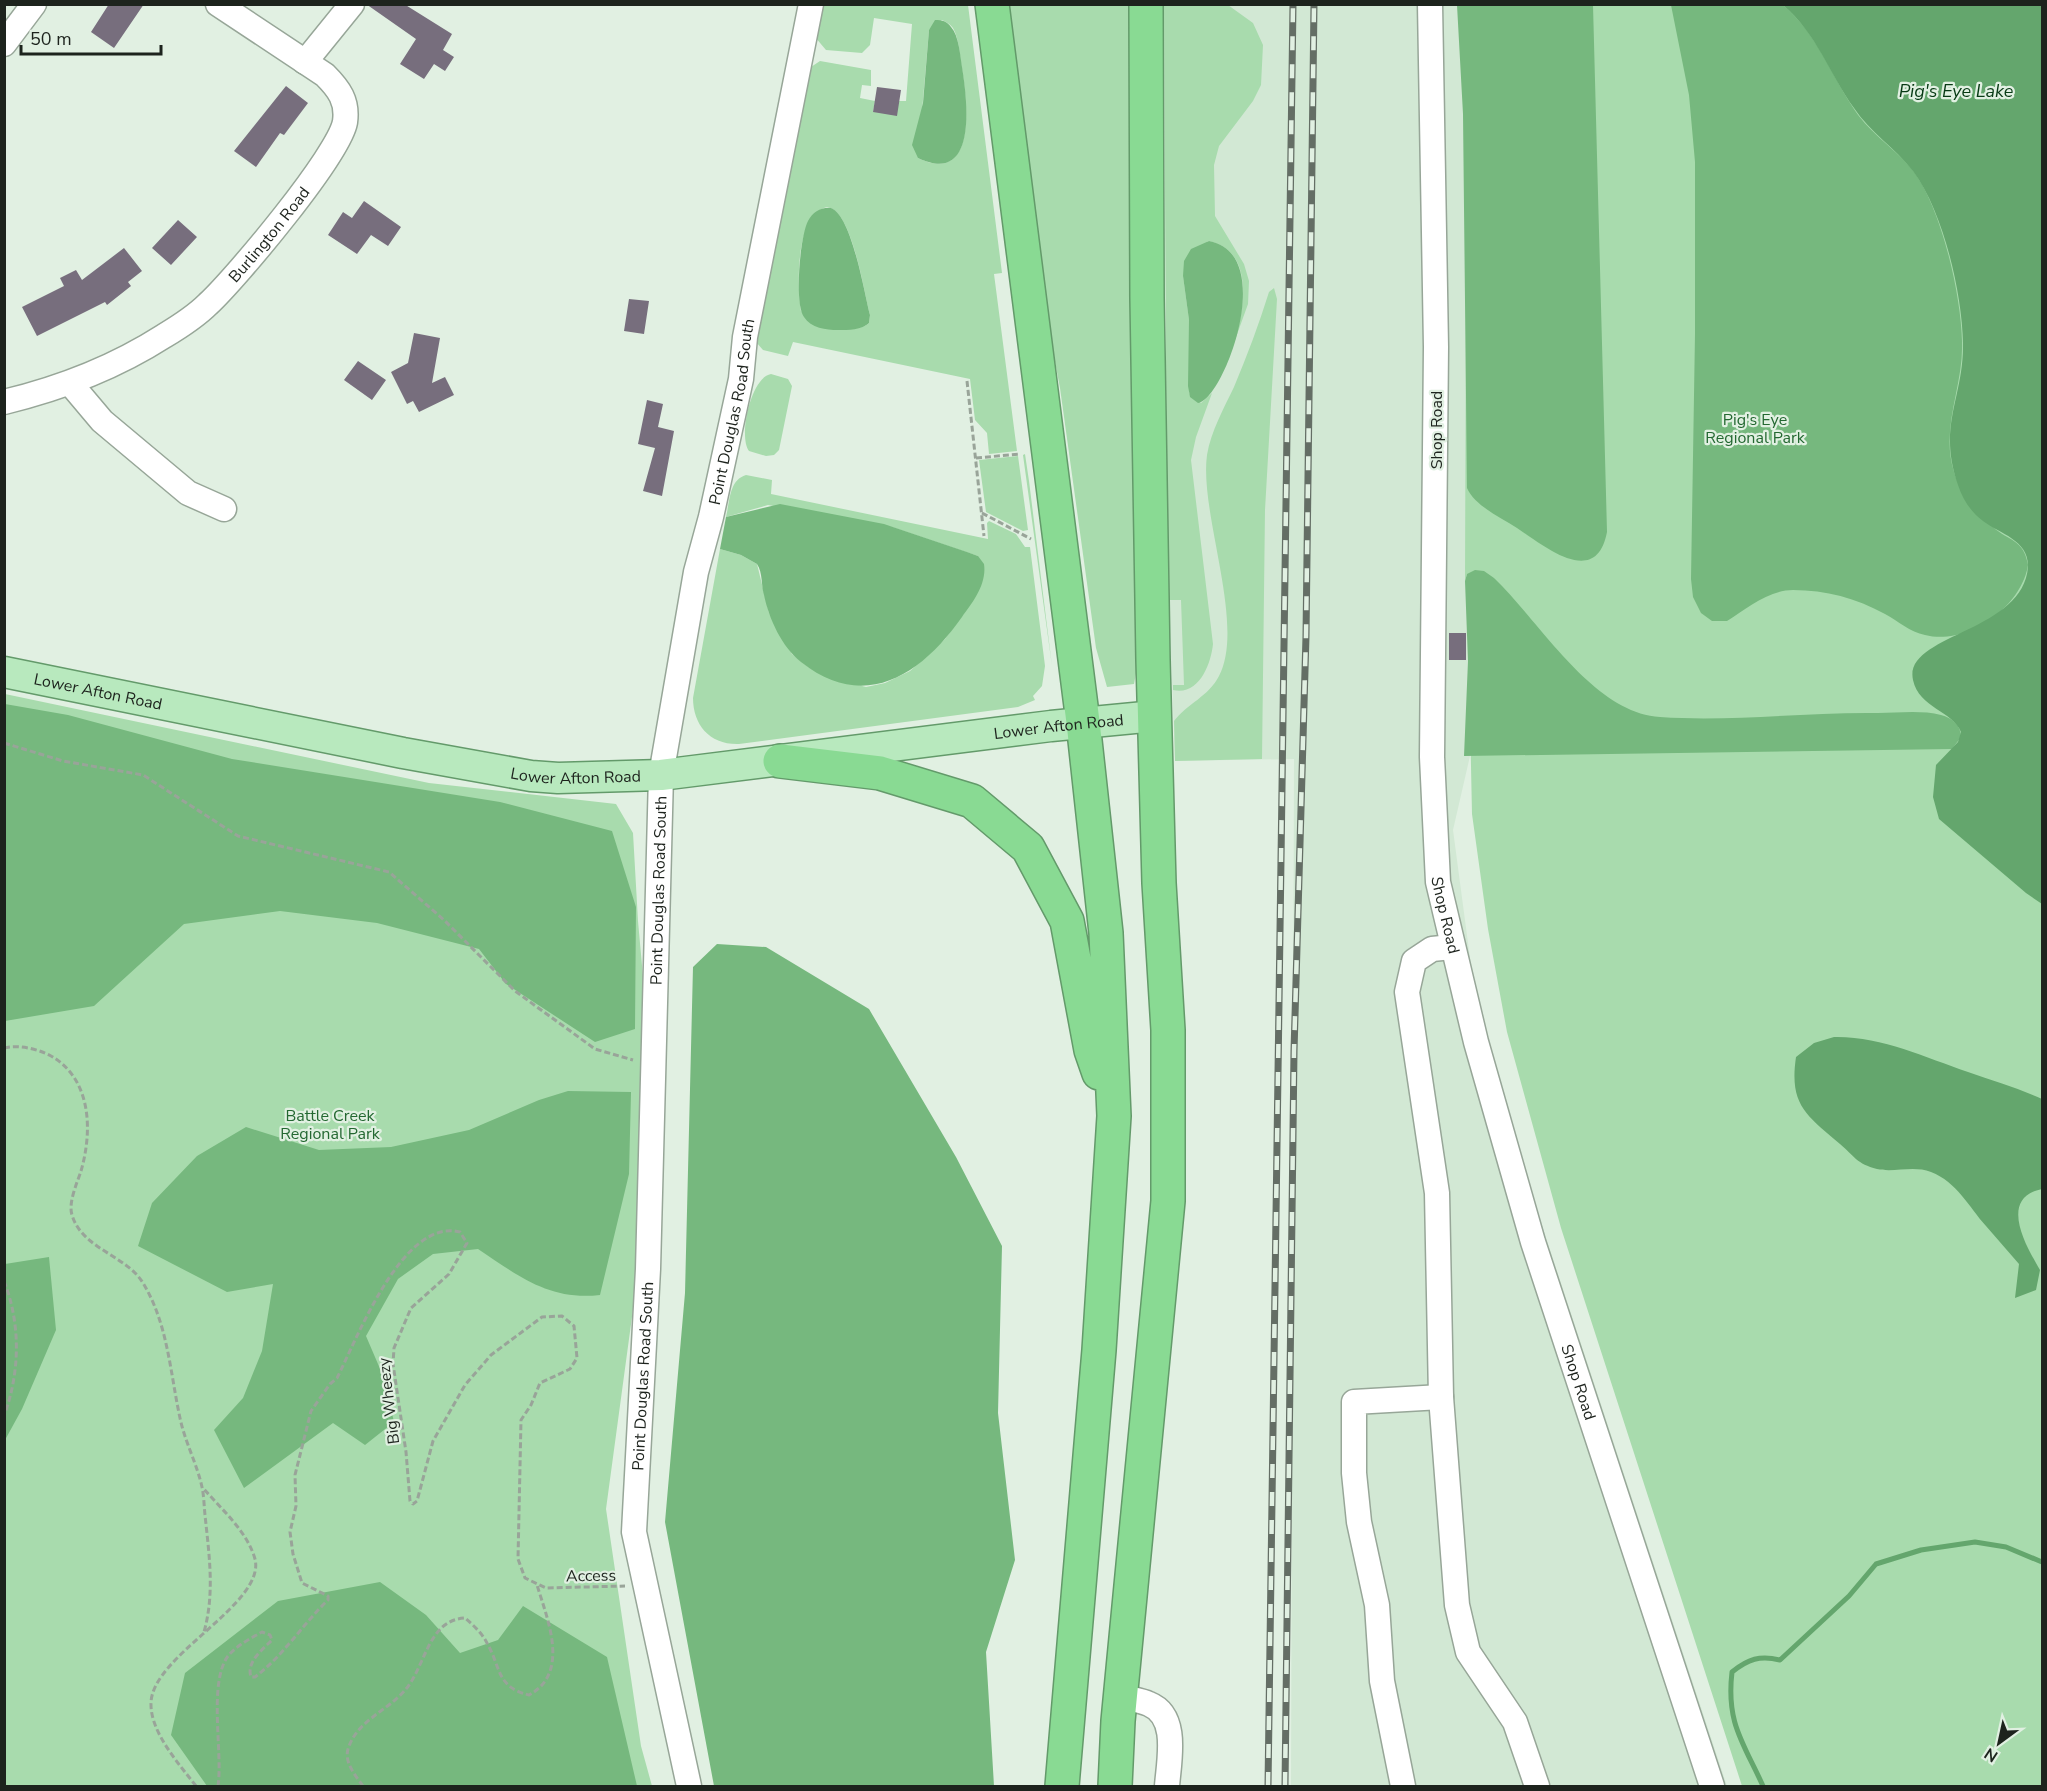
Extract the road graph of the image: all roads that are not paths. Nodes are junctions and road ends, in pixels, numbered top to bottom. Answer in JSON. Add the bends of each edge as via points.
{"nodes":[{"id":1,"x":34,"y":4,"type":"edge"},
{"id":2,"x":218,"y":4,"type":"edge"},
{"id":3,"x":352,"y":4,"type":"edge"},
{"id":4,"x":811,"y":4,"type":"edge"},
{"id":5,"x":992,"y":4,"type":"edge"},
{"id":6,"x":1146,"y":4,"type":"edge"},
{"id":7,"x":1430,"y":4,"type":"edge"},
{"id":8,"x":4,"y":44,"type":"edge"},
{"id":9,"x":305,"y":62,"type":"junction"},
{"id":10,"x":70,"y":383,"type":"junction"},
{"id":11,"x":4,"y":402,"type":"edge"},
{"id":12,"x":224,"y":509,"type":"dead end"},
{"id":13,"x":4,"y":672,"type":"edge"},
{"id":14,"x":1155,"y":716,"type":"junction"},
{"id":15,"x":1083,"y":723,"type":"junction"},
{"id":16,"x":780,"y":761,"type":"junction"},
{"id":17,"x":661,"y":775,"type":"junction"},
{"id":18,"x":1452,"y":947,"type":"junction"},
{"id":19,"x":1114,"y":1116,"type":"junction"},
{"id":20,"x":1441,"y":1397,"type":"junction"},
{"id":21,"x":1121,"y":1696,"type":"junction"},
{"id":22,"x":689,"y":1786,"type":"edge"},
{"id":23,"x":1062,"y":1786,"type":"edge"},
{"id":24,"x":1115,"y":1786,"type":"edge"},
{"id":25,"x":1167,"y":1786,"type":"edge"},
{"id":26,"x":1403,"y":1786,"type":"edge"},
{"id":27,"x":1537,"y":1786,"type":"edge"},
{"id":28,"x":1712,"y":1786,"type":"edge"}],
"edges":[{"from":1,"to":8,"type":"street"},
{"from":2,"to":9,"type":"street","name":"Burlington Road"},
{"from":3,"to":9,"type":"street"},
{"from":4,"to":17,"type":"street","name":"Point Douglas Road South","via":[[745,338],[741,379],[694,583]]},
{"from":5,"to":15,"type":"highway"},
{"from":6,"to":14,"type":"highway"},
{"from":7,"to":18,"type":"street","name":"Shop Road","via":[[1436,347],[1432,757],[1438,882]]},
{"from":9,"to":10,"type":"street","name":"Burlington Road","via":[[339,88],[346,105],[338,143],[273,230],[208,304],[132,356]]},
{"from":10,"to":11,"type":"street","name":"Burlington Road"},
{"from":10,"to":12,"type":"street","via":[[102,421],[188,493]]},
{"from":13,"to":17,"type":"main road","name":"Lower Afton Road","via":[[531,776]]},
{"from":14,"to":15,"type":"main road","name":"Lower Afton Road"},
{"from":14,"to":21,"type":"highway","via":[[1168,1030],[1168,1201]]},
{"from":15,"to":16,"type":"main road","name":"Lower Afton Road"},
{"from":15,"to":19,"type":"highway","via":[[1106,933]]},
{"from":16,"to":17,"type":"main road","name":"Lower Afton Road"},
{"from":16,"to":19,"type":"highway","via":[[880,773],[972,801],[1028,848],[1067,921],[1091,1050]]},
{"from":17,"to":22,"type":"street","name":"Point Douglas Road South","via":[[648,1269],[634,1532]]},
{"from":18,"to":20,"type":"street","via":[[1432,949],[1414,961],[1407,992],[1437,1193]]},
{"from":18,"to":28,"type":"street","name":"Shop Road","via":[[1533,1242]]},
{"from":19,"to":23,"type":"highway","via":[[1099,1350]]},
{"from":20,"to":26,"type":"street","via":[[1354,1402],[1359,1522],[1377,1605],[1382,1680]]},
{"from":20,"to":27,"type":"street","via":[[1457,1605],[1468,1652],[1515,1722]]},
{"from":21,"to":24,"type":"highway"},
{"from":21,"to":25,"type":"street","via":[[1150,1704],[1163,1713],[1170,1731]]}]}
